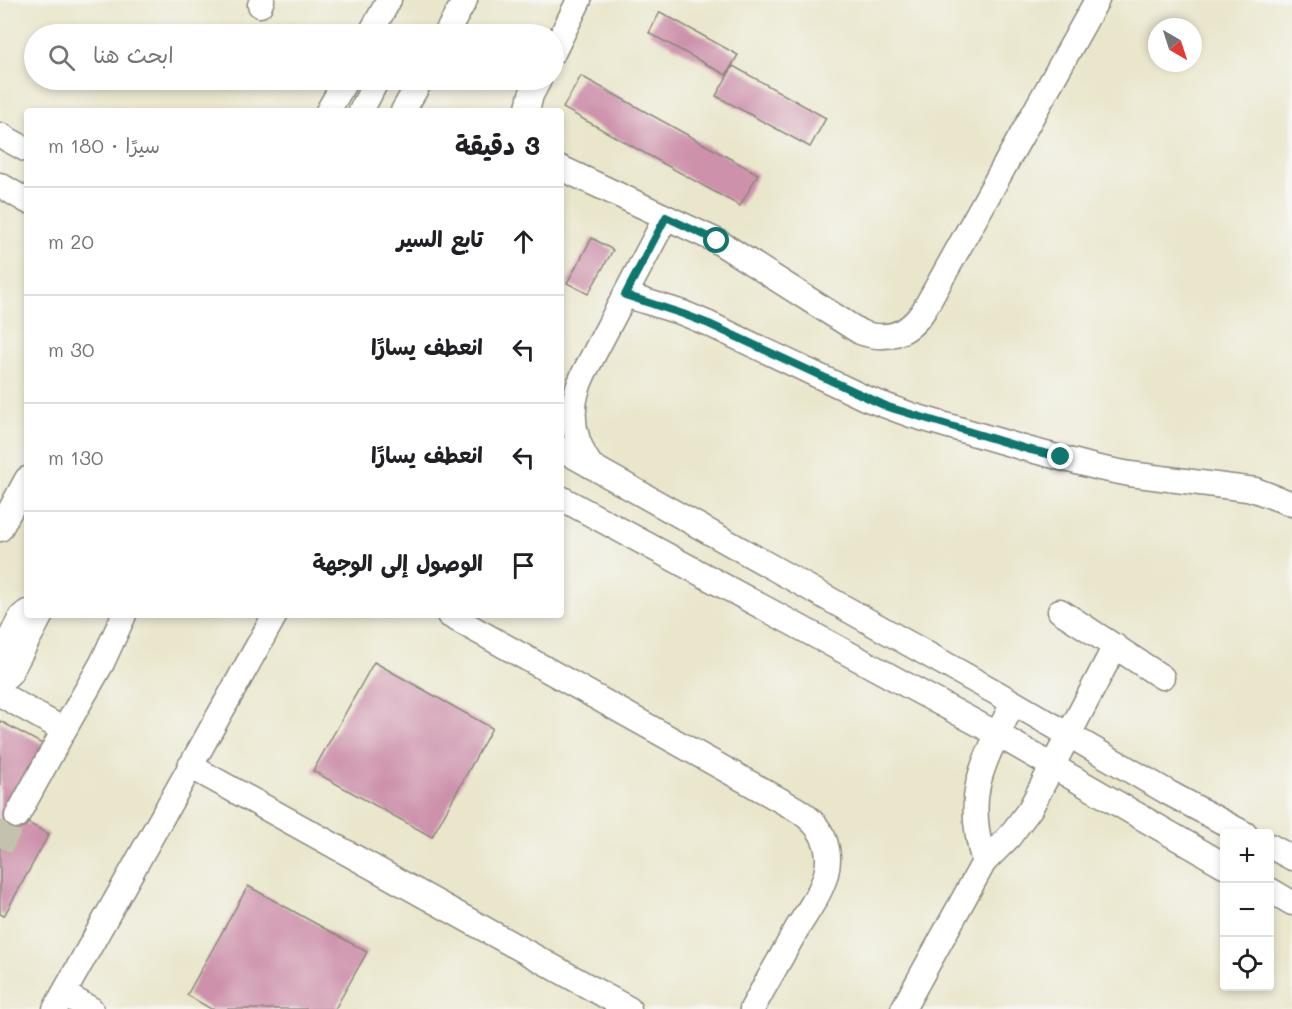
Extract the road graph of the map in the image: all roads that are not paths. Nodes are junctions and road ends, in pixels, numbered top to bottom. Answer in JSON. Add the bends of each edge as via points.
{"nodes":[{"id":1,"x":465,"y":0,"type":"edge"},
{"id":2,"x":579,"y":0,"type":"edge"},
{"id":3,"x":1097,"y":0,"type":"edge"},
{"id":4,"x":452,"y":24,"type":"edge"},
{"id":5,"x":564,"y":31,"type":"edge"},
{"id":6,"x":340,"y":90,"type":"edge"},
{"id":7,"x":372,"y":90,"type":"edge"},
{"id":8,"x":415,"y":90,"type":"edge"},
{"id":9,"x":534,"y":90,"type":"edge"},
{"id":10,"x":330,"y":108,"type":"edge"},
{"id":11,"x":363,"y":108,"type":"edge"},
{"id":12,"x":405,"y":108,"type":"edge"},
{"id":13,"x":528,"y":108,"type":"edge"},
{"id":14,"x":0,"y":135,"type":"edge"},
{"id":15,"x":24,"y":148,"type":"edge"},
{"id":16,"x":564,"y":169,"type":"edge"},
{"id":17,"x":0,"y":185,"type":"edge"},
{"id":18,"x":24,"y":199,"type":"edge"},
{"id":19,"x":666,"y":217,"type":"junction"},
{"id":20,"x":625,"y":295,"type":"junction"},
{"id":21,"x":570,"y":390,"type":"edge"},
{"id":22,"x":564,"y":451,"type":"edge"},
{"id":23,"x":591,"y":466,"type":"junction"},
{"id":24,"x":24,"y":485,"type":"edge"},
{"id":25,"x":564,"y":500,"type":"edge"},
{"id":26,"x":1292,"y":504,"type":"edge"},
{"id":27,"x":0,"y":529,"type":"edge"},
{"id":28,"x":1060,"y":611,"type":"dead end"},
{"id":29,"x":24,"y":614,"type":"edge"},
{"id":30,"x":39,"y":618,"type":"edge"},
{"id":31,"x":118,"y":618,"type":"edge"},
{"id":32,"x":273,"y":618,"type":"edge"},
{"id":33,"x":454,"y":618,"type":"edge"},
{"id":34,"x":1115,"y":646,"type":"junction"},
{"id":35,"x":0,"y":658,"type":"edge"},
{"id":36,"x":1162,"y":676,"type":"dead end"},
{"id":37,"x":0,"y":682,"type":"edge"},
{"id":38,"x":0,"y":694,"type":"edge"},
{"id":39,"x":1013,"y":703,"type":"junction"},
{"id":40,"x":64,"y":730,"type":"junction"},
{"id":41,"x":998,"y":734,"type":"junction"},
{"id":42,"x":1069,"y":735,"type":"junction"},
{"id":43,"x":190,"y":766,"type":"junction"},
{"id":44,"x":1052,"y":767,"type":"junction"},
{"id":45,"x":17,"y":816,"type":"tunnel mouth"},
{"id":46,"x":1236,"y":829,"type":"edge"},
{"id":47,"x":1274,"y":849,"type":"edge"},
{"id":48,"x":1292,"y":858,"type":"edge"},
{"id":49,"x":984,"y":862,"type":"junction"},
{"id":50,"x":1220,"y":863,"type":"edge"},
{"id":51,"x":1274,"y":893,"type":"edge"},
{"id":52,"x":1292,"y":903,"type":"edge"},
{"id":53,"x":59,"y":1001,"type":"edge"},
{"id":54,"x":91,"y":1009,"type":"edge"},
{"id":55,"x":629,"y":1009,"type":"edge"},
{"id":56,"x":752,"y":1009,"type":"edge"},
{"id":57,"x":903,"y":1009,"type":"edge"}],
"edges":[{"from":1,"to":4,"type":"street"},
{"from":2,"to":5,"type":"street"},
{"from":3,"to":19,"type":"street","via":[[924,310],[901,333],[880,337],[860,332],[717,241]]},
{"from":6,"to":10,"type":"street"},
{"from":7,"to":11,"type":"street"},
{"from":8,"to":12,"type":"street"},
{"from":9,"to":13,"type":"street"},
{"from":14,"to":15,"type":"street"},
{"from":16,"to":19,"type":"street"},
{"from":17,"to":18,"type":"street"},
{"from":19,"to":20,"type":"street"},
{"from":20,"to":21,"type":"street"},
{"from":20,"to":26,"type":"street","via":[[709,324],[865,398],[911,415],[1099,468],[1255,490]]},
{"from":21,"to":23,"type":"street","via":[[574,426]]},
{"from":22,"to":23,"type":"street"},
{"from":23,"to":39,"type":"street"},
{"from":24,"to":27,"type":"street"},
{"from":25,"to":41,"type":"street"},
{"from":28,"to":34,"type":"street"},
{"from":29,"to":35,"type":"street"},
{"from":30,"to":37,"type":"street","via":[[10,673]]},
{"from":31,"to":40,"type":"street","via":[[102,663]]},
{"from":32,"to":43,"type":"street"},
{"from":33,"to":56,"type":"street","via":[[807,815],[816,824],[827,853],[823,883]]},
{"from":34,"to":36,"type":"street"},
{"from":34,"to":42,"type":"street"},
{"from":38,"to":40,"type":"street"},
{"from":39,"to":41,"type":"street"},
{"from":39,"to":42,"type":"street"},
{"from":40,"to":45,"type":"street"},
{"from":41,"to":44,"type":"street"},
{"from":41,"to":49,"type":"street","via":[[983,762],[976,787],[974,812]]},
{"from":42,"to":44,"type":"street"},
{"from":42,"to":46,"type":"street"},
{"from":43,"to":53,"type":"street"},
{"from":43,"to":55,"type":"street"},
{"from":44,"to":49,"type":"street","via":[[1020,824]]},
{"from":44,"to":50,"type":"street"},
{"from":47,"to":48,"type":"street"},
{"from":49,"to":57,"type":"street"},
{"from":51,"to":52,"type":"street"},
{"from":53,"to":54,"type":"street"}]}
